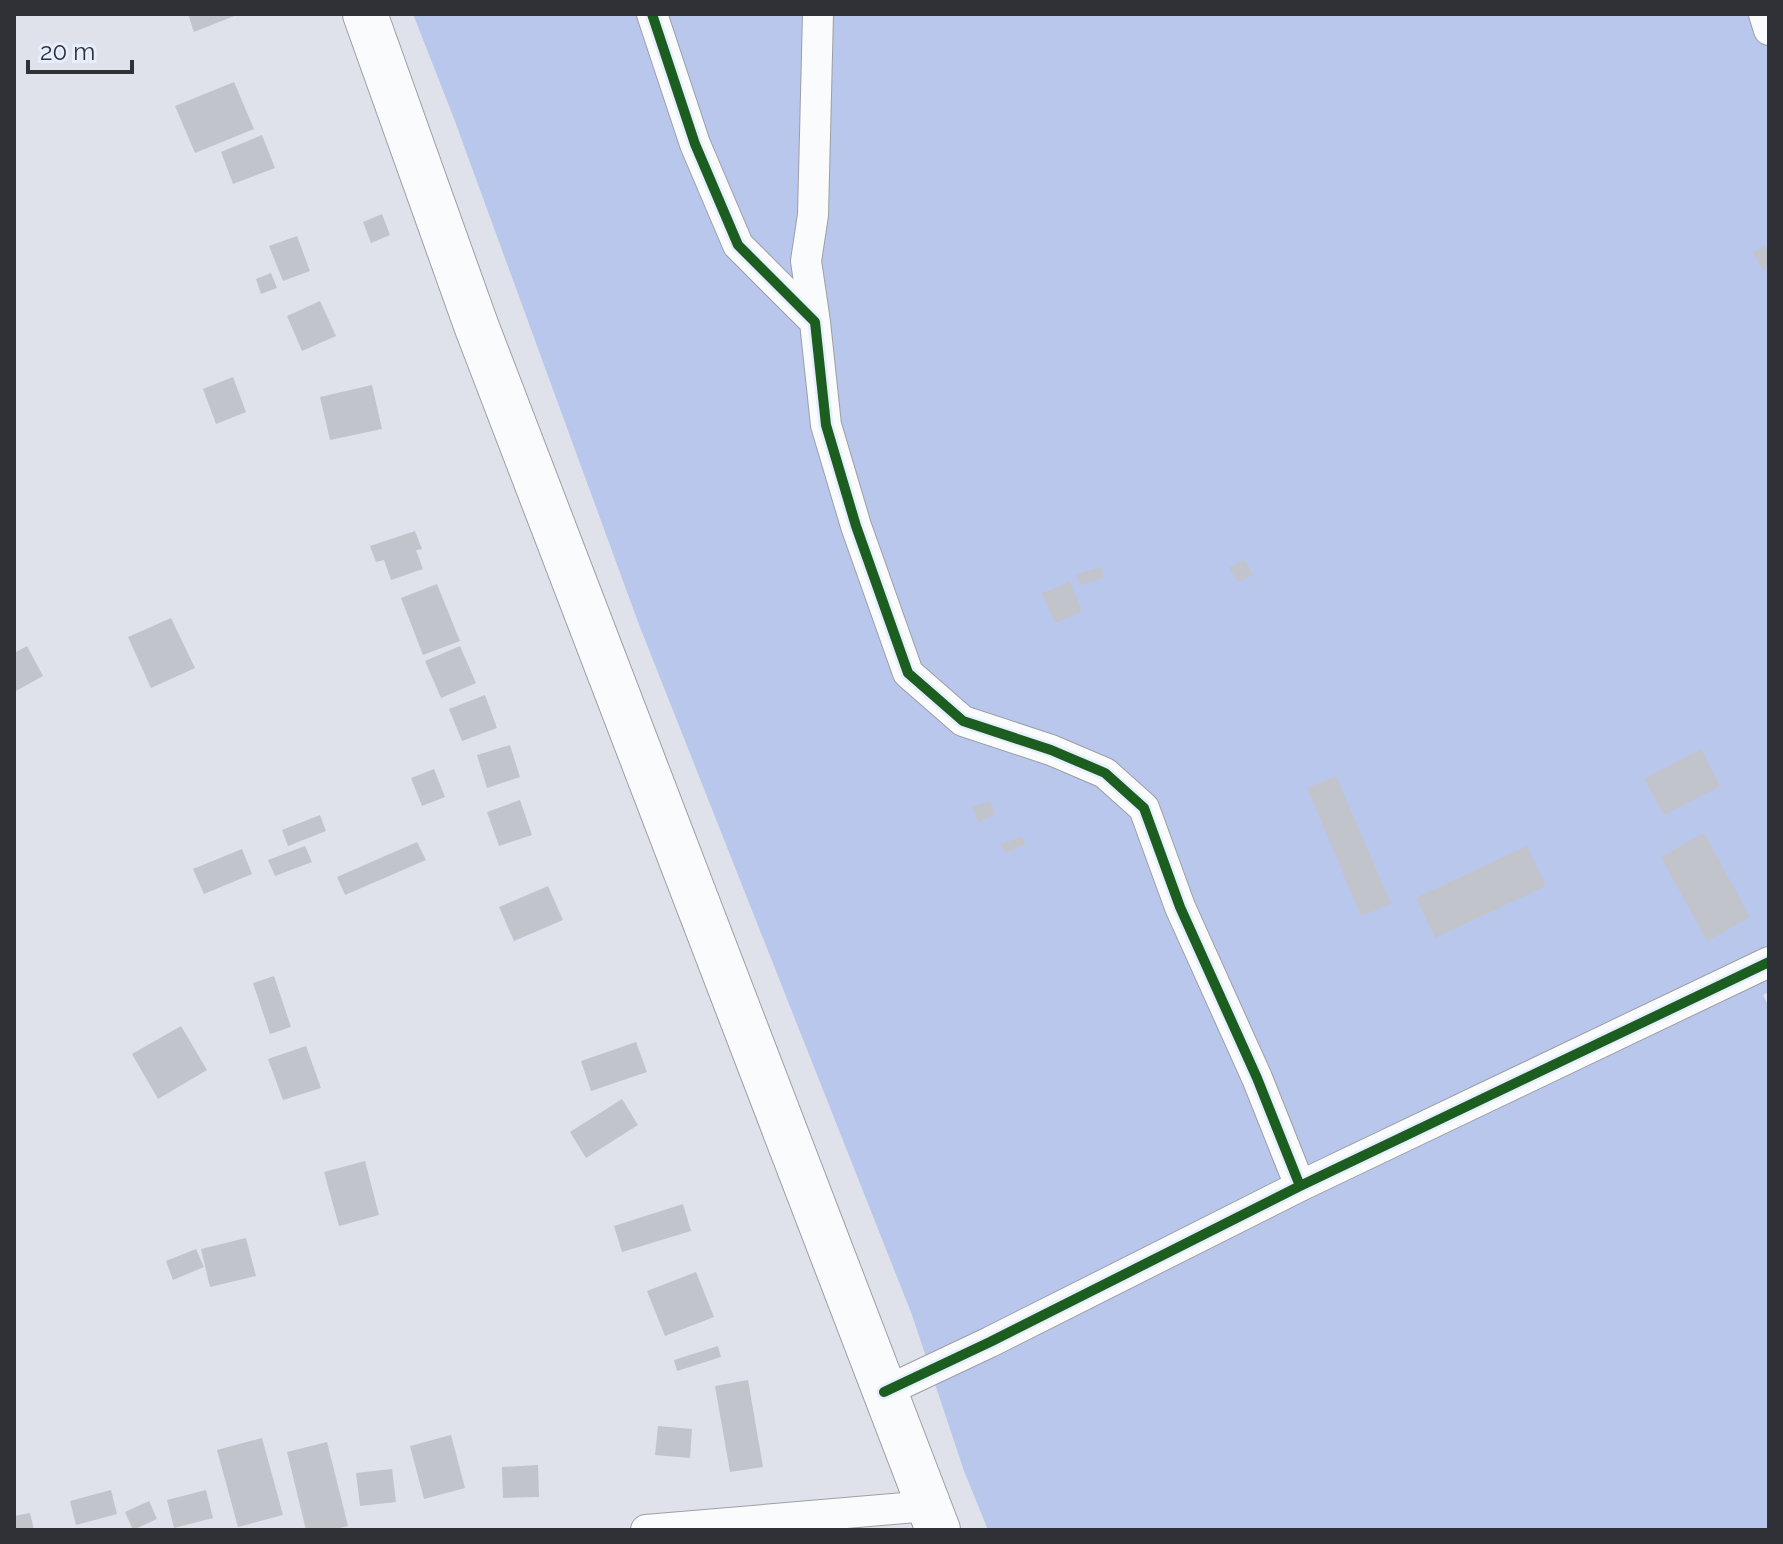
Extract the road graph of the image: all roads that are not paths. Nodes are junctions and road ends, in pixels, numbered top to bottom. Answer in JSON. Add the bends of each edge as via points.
{"nodes":[{"id":1,"x":365,"y":14,"type":"edge"},
{"id":2,"x":652,"y":14,"type":"edge"},
{"id":3,"x":818,"y":14,"type":"edge"},
{"id":4,"x":1764,"y":14,"type":"edge"},
{"id":5,"x":1769,"y":30,"type":"edge"},
{"id":6,"x":815,"y":322,"type":"junction"},
{"id":7,"x":1769,"y":962,"type":"edge"},
{"id":8,"x":1300,"y":1186,"type":"junction"},
{"id":9,"x":884,"y":1392,"type":"junction"},
{"id":10,"x":933,"y":1518,"type":"edge"},
{"id":11,"x":646,"y":1530,"type":"edge"}],
"edges":[{"from":1,"to":9,"type":"main road","via":[[476,325]]},
{"from":2,"to":6,"type":"street","via":[[695,144],[738,245]]},
{"from":3,"to":6,"type":"street","via":[[813,215],[806,261]]},
{"from":4,"to":5,"type":"street"},
{"from":6,"to":8,"type":"street","via":[[826,425],[908,673],[963,721],[1105,773],[1144,808],[1180,907]]},
{"from":7,"to":8,"type":"street"},
{"from":8,"to":9,"type":"street"},
{"from":9,"to":10,"type":"main road"},
{"from":10,"to":11,"type":"street"}]}
